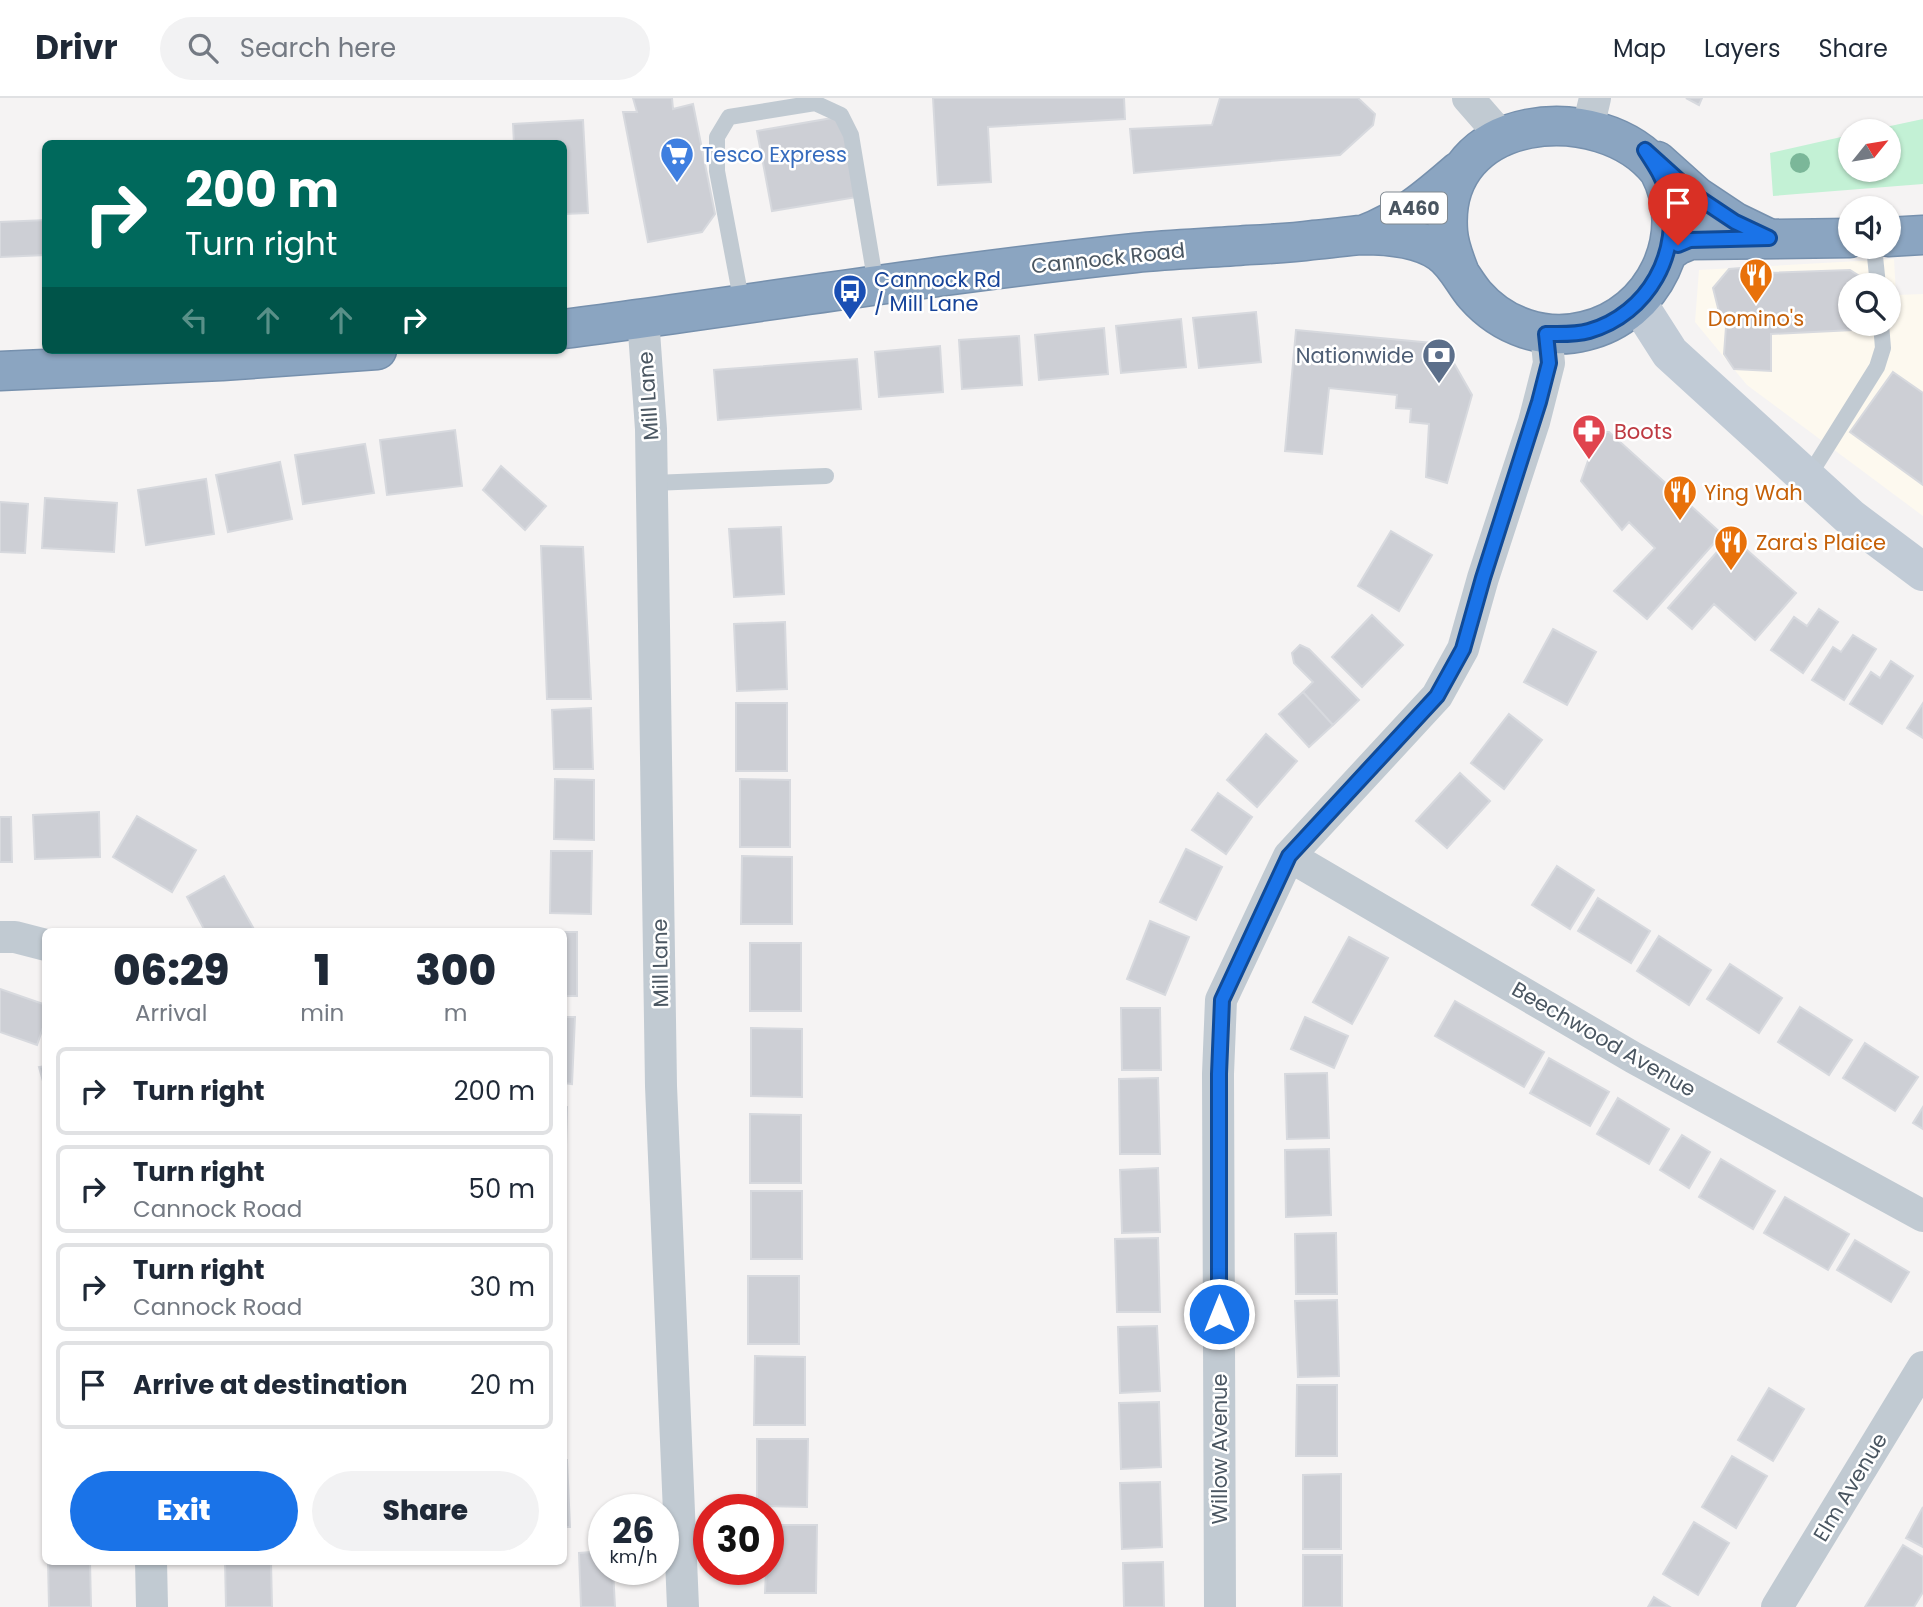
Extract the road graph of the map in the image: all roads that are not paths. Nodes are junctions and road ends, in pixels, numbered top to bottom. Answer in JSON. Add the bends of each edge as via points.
{"nodes":[{"id":1,"x":1468,"y":98,"type":"edge"},
{"id":2,"x":1593,"y":106,"type":"edge"},
{"id":3,"x":1496,"y":130,"type":"junction"},
{"id":4,"x":1645,"y":150,"type":"junction"},
{"id":5,"x":1459,"y":171,"type":"junction"},
{"id":6,"x":1362,"y":235,"type":"junction"},
{"id":7,"x":1923,"y":235,"type":"edge"},
{"id":8,"x":1901,"y":236,"type":"edge"},
{"id":9,"x":1769,"y":238,"type":"junction"},
{"id":10,"x":1838,"y":238,"type":"edge"},
{"id":11,"x":1668,"y":252,"type":"junction"},
{"id":12,"x":1459,"y":271,"type":"junction"},
{"id":13,"x":876,"y":285,"type":"junction"},
{"id":14,"x":742,"y":303,"type":"junction"},
{"id":15,"x":1638,"y":303,"type":"junction"},
{"id":16,"x":643,"y":318,"type":"junction"},
{"id":17,"x":567,"y":329,"type":"edge"},
{"id":18,"x":1546,"y":334,"type":"junction"},
{"id":19,"x":1882,"y":336,"type":"edge"},
{"id":20,"x":321,"y":354,"type":"edge"},
{"id":21,"x":0,"y":371,"type":"edge"},
{"id":22,"x":826,"y":476,"type":"dead end"},
{"id":23,"x":1806,"y":480,"type":"junction"},
{"id":24,"x":653,"y":483,"type":"junction"},
{"id":25,"x":1923,"y":572,"type":"edge"},
{"id":26,"x":1289,"y":856,"type":"junction"},
{"id":27,"x":0,"y":937,"type":"edge"},
{"id":28,"x":42,"y":944,"type":"edge"},
{"id":29,"x":1923,"y":1216,"type":"edge"},
{"id":30,"x":1923,"y":1367,"type":"edge"},
{"id":31,"x":152,"y":1565,"type":"edge"},
{"id":32,"x":152,"y":1607,"type":"edge"},
{"id":33,"x":683,"y":1607,"type":"edge"},
{"id":34,"x":1220,"y":1607,"type":"edge"},
{"id":35,"x":1777,"y":1607,"type":"edge"}],
"edges":[{"from":1,"to":3,"type":"street"},
{"from":2,"to":3,"type":"highway","via":[[1542,111]]},
{"from":2,"to":4,"type":"highway"},
{"from":3,"to":5,"type":"highway"},
{"from":4,"to":9,"type":"highway","via":[[1696,196]]},
{"from":4,"to":11,"type":"highway","via":[[1667,191],[1671,211]]},
{"from":5,"to":6,"type":"highway","number":"A460","via":[[1423,202],[1385,227]]},
{"from":5,"to":12,"type":"highway","via":[[1448,216],[1451,250]]},
{"from":6,"to":12,"type":"highway","number":"A460","via":[[1429,245]]},
{"from":6,"to":13,"type":"highway","name":"Cannock Road","number":"A460","via":[[1138,253]]},
{"from":7,"to":8,"type":"highway"},
{"from":9,"to":10,"type":"highway"},
{"from":9,"to":11,"type":"highway","via":[[1690,240]]},
{"from":11,"to":15,"type":"highway"},
{"from":12,"to":18,"type":"highway","via":[[1488,308],[1524,330]]},
{"from":13,"to":14,"type":"highway","name":"Cannock Road","number":"A460"},
{"from":13,"to":14,"type":"lane","via":[[851,135],[841,115],[815,103],[729,117],[717,137],[717,171]]},
{"from":14,"to":16,"type":"highway","name":"Cannock Road","number":"A460"},
{"from":15,"to":18,"type":"highway","via":[[1588,331]]},
{"from":15,"to":23,"type":"main road","via":[[1670,354]]},
{"from":16,"to":17,"type":"highway","name":"Cannock Road","number":"A460"},
{"from":16,"to":24,"type":"street","name":"Mill Lane"},
{"from":18,"to":26,"type":"street","name":"Willow Avenue","via":[[1549,363],[1537,410],[1463,649],[1437,696]]},
{"from":19,"to":23,"type":"lane","via":[[1877,367]]},
{"from":20,"to":21,"type":"highway"},
{"from":22,"to":24,"type":"lane"},
{"from":23,"to":25,"type":"main road"},
{"from":24,"to":33,"type":"street","name":"Mill Lane","via":[[662,1086]]},
{"from":26,"to":29,"type":"street","name":"Beechwood Avenue","via":[[1634,1058]]},
{"from":26,"to":34,"type":"street","name":"Willow Avenue","via":[[1222,1000]]},
{"from":27,"to":28,"type":"street"},
{"from":30,"to":35,"type":"street","name":"Elm Avenue"},
{"from":31,"to":32,"type":"street"}]}
